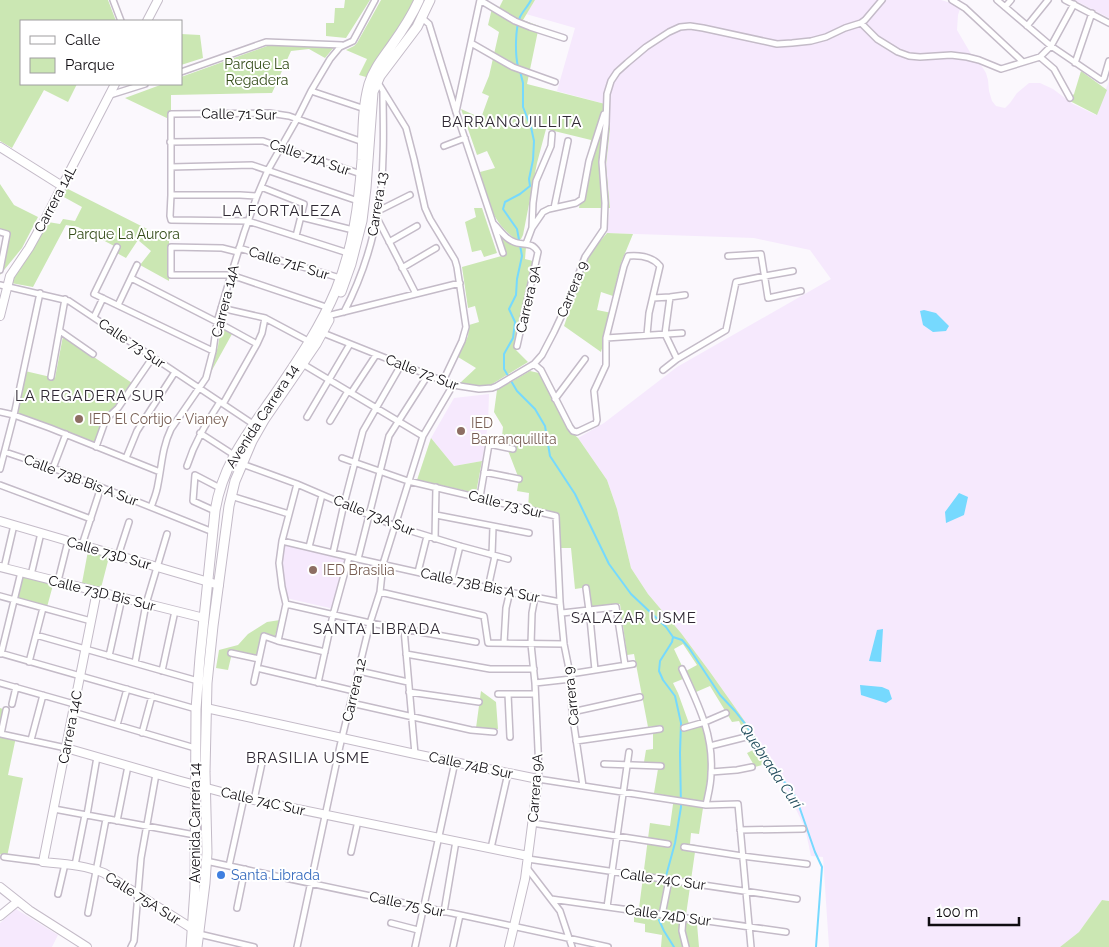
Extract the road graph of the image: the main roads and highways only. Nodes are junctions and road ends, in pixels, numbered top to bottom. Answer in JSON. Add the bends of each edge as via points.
{"nodes":[{"id":1,"x":419,"y":0,"type":"edge"},
{"id":2,"x":430,"y":0,"type":"edge"},
{"id":3,"x":330,"y":311,"type":"junction"},
{"id":4,"x":300,"y":363,"type":"junction"},
{"id":5,"x":196,"y":932,"type":"junction"},
{"id":6,"x":191,"y":947,"type":"edge"},
{"id":7,"x":197,"y":947,"type":"edge"}],
"edges":[{"from":1,"to":3,"type":"main road","name":"Avenida Carrera 14","via":[[372,74],[367,90],[358,201],[348,253]]},
{"from":2,"to":3,"type":"main road","name":"Avenida Carrera 14","via":[[413,34],[377,81],[373,92],[362,221],[351,264]]},
{"from":3,"to":4,"type":"main road","name":"Avenida Carrera 14"},
{"from":3,"to":4,"type":"main road","name":"Avenida Carrera 14","via":[[323,333]]},
{"from":4,"to":5,"type":"main road","name":"Avenida Carrera 14","via":[[249,448],[227,516],[207,682],[206,861]]},
{"from":4,"to":5,"type":"main road","name":"Avenida Carrera 14","via":[[234,454],[220,488],[215,511],[196,709]]},
{"from":5,"to":6,"type":"main road","name":"Avenida Carrera 14"},
{"from":5,"to":7,"type":"main road","name":"Avenida Carrera 14"}]}
